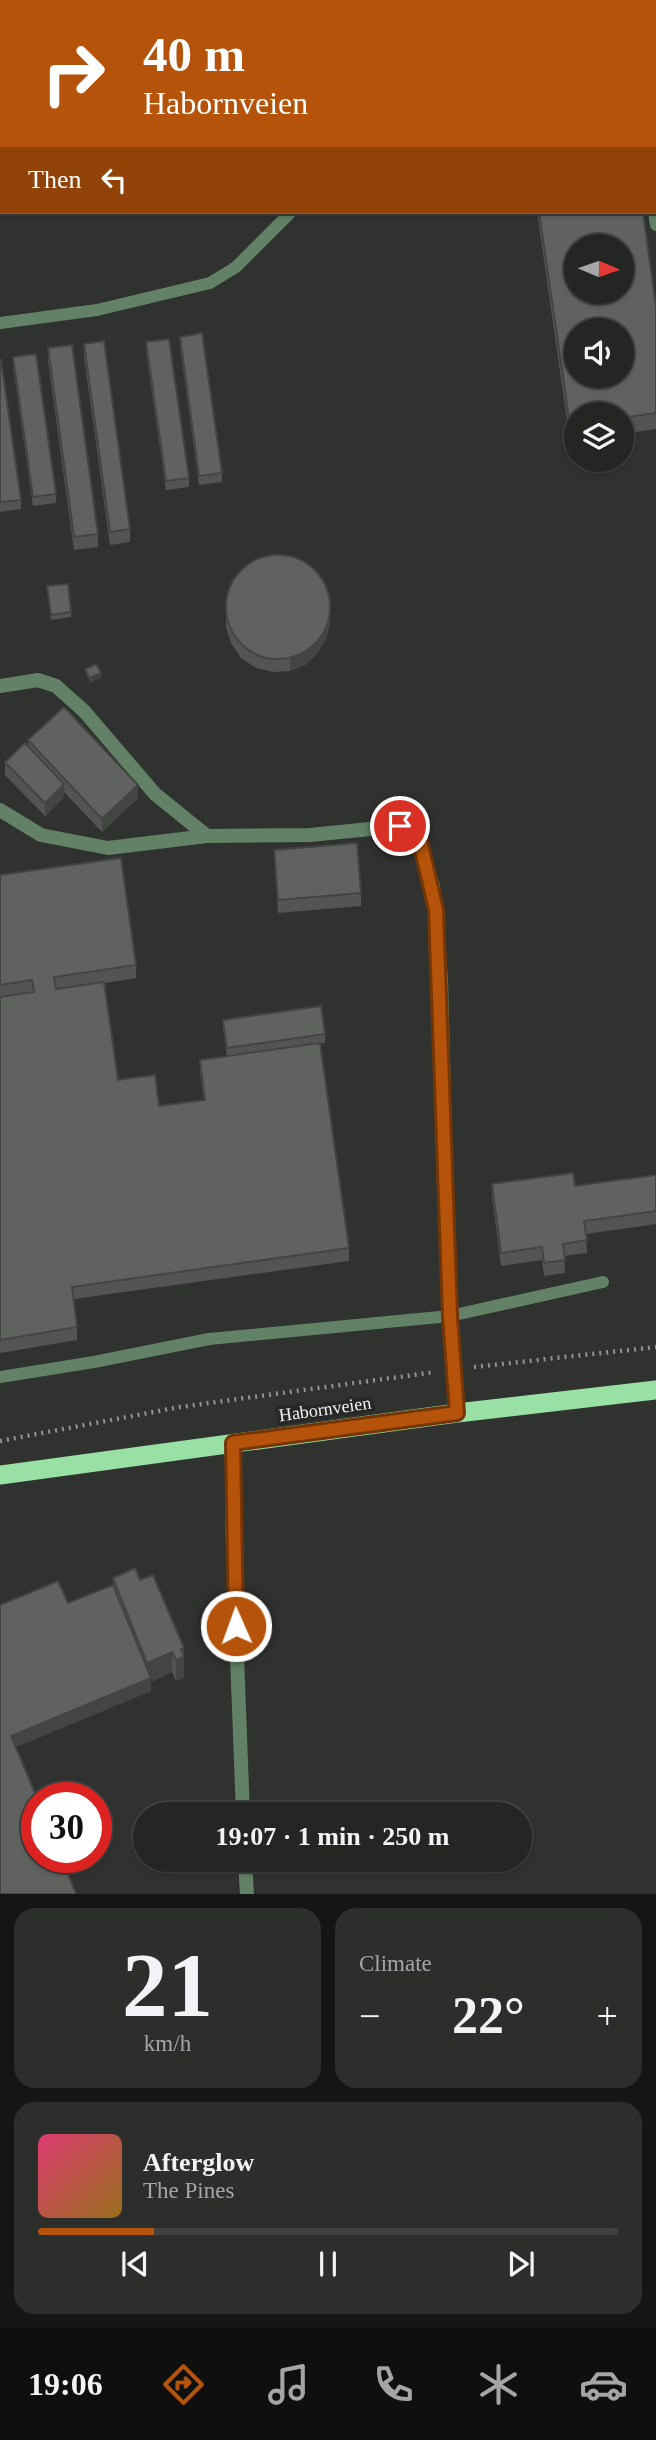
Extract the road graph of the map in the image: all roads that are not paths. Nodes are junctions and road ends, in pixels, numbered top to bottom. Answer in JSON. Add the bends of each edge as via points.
{"nodes":[{"id":1,"x":289,"y":214,"type":"edge"},
{"id":2,"x":0,"y":323,"type":"edge"},
{"id":3,"x":0,"y":686,"type":"edge"},
{"id":4,"x":0,"y":810,"type":"edge"},
{"id":5,"x":207,"y":836,"type":"junction"},
{"id":6,"x":603,"y":1282,"type":"dead end"},
{"id":7,"x":450,"y":1316,"type":"junction"},
{"id":8,"x":0,"y":1377,"type":"edge"},
{"id":9,"x":656,"y":1390,"type":"edge"},
{"id":10,"x":457,"y":1413,"type":"junction"},
{"id":11,"x":233,"y":1443,"type":"junction"},
{"id":12,"x":0,"y":1475,"type":"edge"},
{"id":13,"x":243,"y":1802,"type":"edge"},
{"id":14,"x":246,"y":1872,"type":"edge"},
{"id":15,"x":247,"y":1894,"type":"edge"}],
"edges":[{"from":1,"to":2,"type":"lane","via":[[236,267],[210,283],[97,310]]},
{"from":3,"to":5,"type":"street","via":[[38,680],[55,686],[84,710],[155,793]]},
{"from":4,"to":5,"type":"street","via":[[41,835],[87,846],[142,846]]},
{"from":5,"to":7,"type":"street","via":[[310,835],[400,826],[420,841],[433,886],[441,979]]},
{"from":6,"to":7,"type":"lane"},
{"from":7,"to":8,"type":"lane","via":[[209,1339]]},
{"from":7,"to":10,"type":"street"},
{"from":9,"to":10,"type":"highway","name":"Habornveien"},
{"from":10,"to":11,"type":"highway","name":"Habornveien"},
{"from":11,"to":12,"type":"highway","name":"Habornveien"},
{"from":11,"to":13,"type":"street"},
{"from":14,"to":15,"type":"street"}]}
